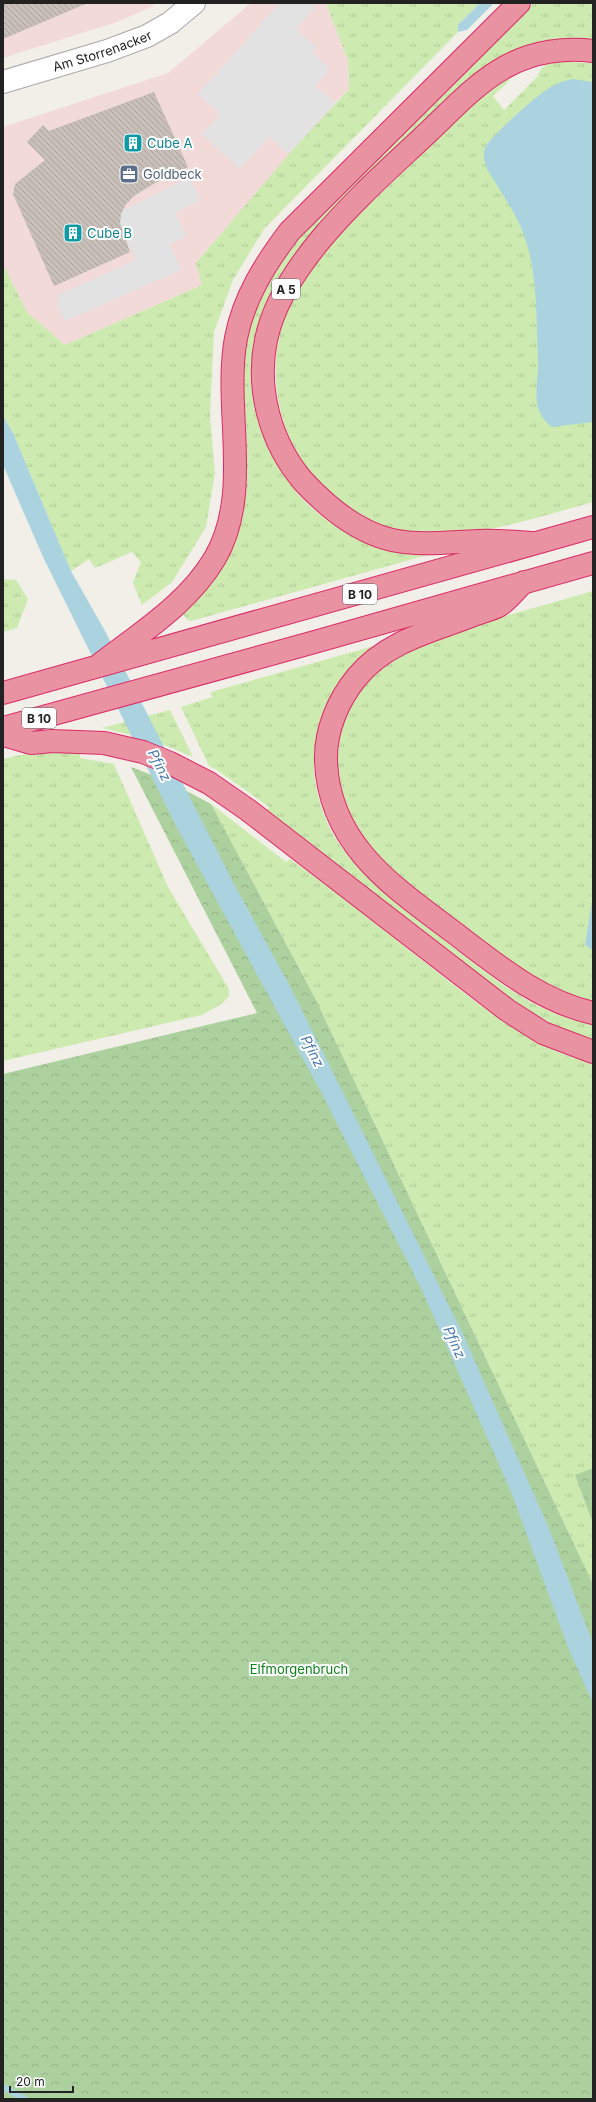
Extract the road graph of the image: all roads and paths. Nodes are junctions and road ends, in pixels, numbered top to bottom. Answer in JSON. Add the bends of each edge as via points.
{"nodes":[{"id":1,"x":194,"y":3,"type":"edge"},
{"id":2,"x":519,"y":3,"type":"edge"},
{"id":3,"x":593,"y":51,"type":"edge"},
{"id":4,"x":3,"y":82,"type":"edge"},
{"id":5,"x":593,"y":528,"type":"edge"},
{"id":6,"x":534,"y":543,"type":"junction"},
{"id":7,"x":593,"y":563,"type":"edge"},
{"id":8,"x":524,"y":582,"type":"junction"},
{"id":9,"x":98,"y":666,"type":"junction"},
{"id":10,"x":3,"y":693,"type":"edge"},
{"id":11,"x":3,"y":728,"type":"edge"},
{"id":12,"x":3,"y":735,"type":"edge"},
{"id":13,"x":593,"y":1013,"type":"edge"},
{"id":14,"x":593,"y":1052,"type":"edge"}],
"edges":[{"from":1,"to":4,"type":"street","name":"Am Storrenacker","via":[[170,23],[147,36],[107,51]]},
{"from":2,"to":9,"type":"highway","number":"A 5","via":[[296,226],[261,272],[241,316],[236,339],[232,385],[235,474],[233,498],[224,538],[216,557],[203,576],[168,612]]},
{"from":3,"to":6,"type":"highway","number":"A 5","via":[[562,50],[528,57],[509,65],[475,88],[403,156],[323,237],[288,286],[275,312],[267,339],[263,368],[266,406],[278,443],[293,468],[311,490],[341,516],[368,531],[392,540],[427,544],[481,540]]},
{"from":5,"to":6,"type":"highway","number":"B 10"},
{"from":6,"to":9,"type":"highway","number":"B 10"},
{"from":7,"to":8,"type":"highway","number":"B 10"},
{"from":8,"to":11,"type":"highway","number":"B 10"},
{"from":8,"to":13,"type":"highway","via":[[499,605],[410,637],[395,645],[357,676],[342,698],[331,724],[326,753],[328,785],[332,803],[345,832],[366,860],[400,891],[523,983],[566,1005]]},
{"from":9,"to":10,"type":"highway","number":"B 10"},
{"from":12,"to":14,"type":"highway","via":[[31,743],[92,742],[118,746],[143,752],[209,783],[248,810],[507,1010],[544,1033]]}]}
